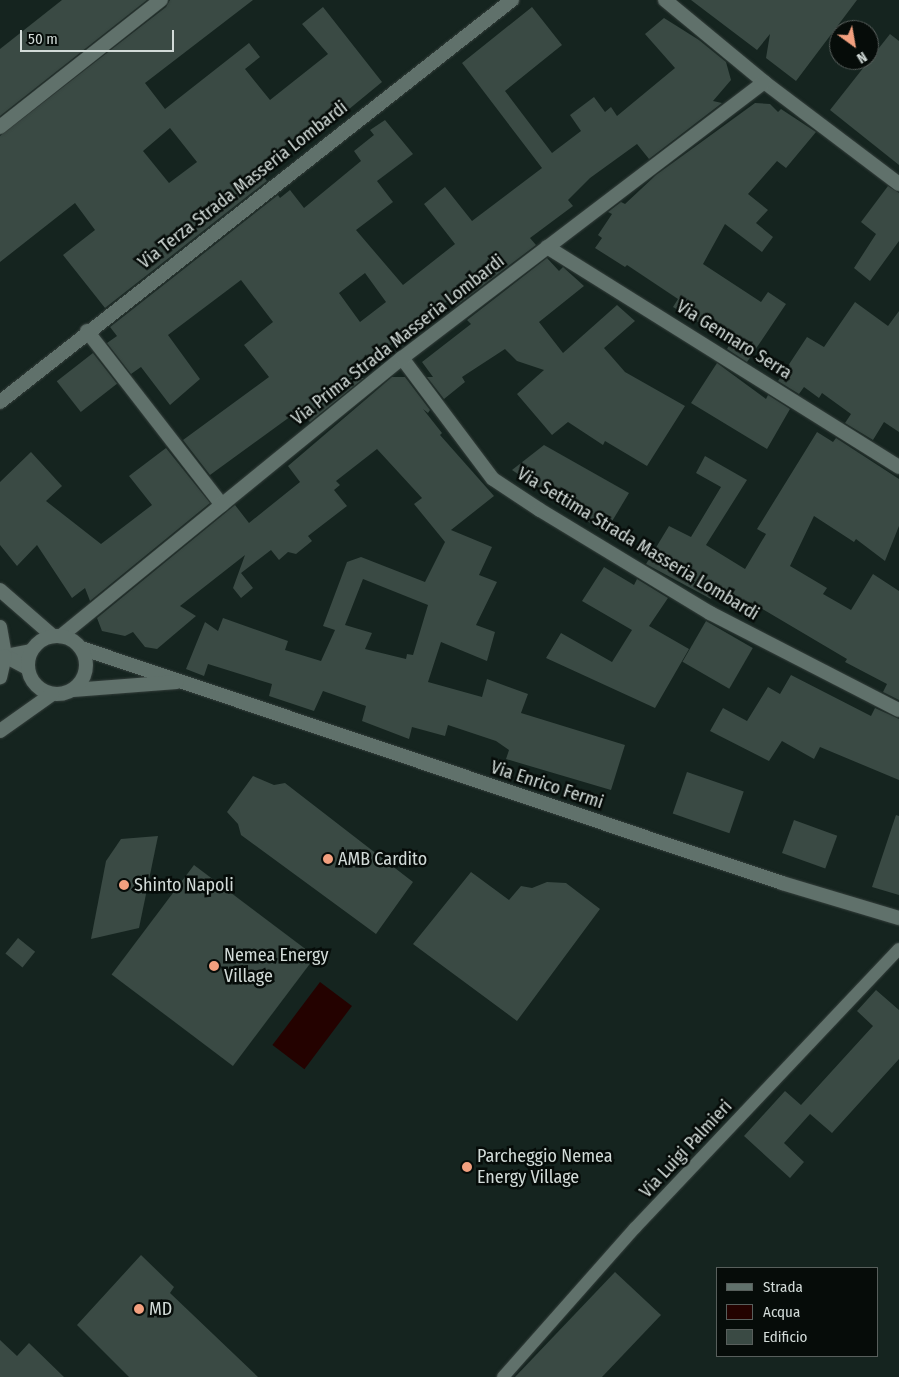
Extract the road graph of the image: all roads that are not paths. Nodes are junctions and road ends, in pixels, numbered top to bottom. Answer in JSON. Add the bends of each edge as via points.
{"nodes":[{"id":1,"x":161,"y":0,"type":"edge"},
{"id":2,"x":512,"y":0,"type":"edge"},
{"id":3,"x":665,"y":0,"type":"edge"},
{"id":4,"x":764,"y":82,"type":"junction"},
{"id":5,"x":0,"y":127,"type":"edge"},
{"id":6,"x":899,"y":184,"type":"edge"},
{"id":7,"x":547,"y":247,"type":"junction"},
{"id":8,"x":87,"y":331,"type":"junction"},
{"id":9,"x":402,"y":358,"type":"junction"},
{"id":10,"x":0,"y":402,"type":"edge"},
{"id":11,"x":899,"y":467,"type":"edge"},
{"id":12,"x":222,"y":505,"type":"junction"},
{"id":13,"x":0,"y":590,"type":"edge"},
{"id":14,"x":0,"y":627,"type":"edge"},
{"id":15,"x":57,"y":636,"type":"junction"},
{"id":16,"x":81,"y":648,"type":"junction"},
{"id":17,"x":31,"y":652,"type":"junction"},
{"id":18,"x":5,"y":656,"type":"junction"},
{"id":19,"x":28,"y":668,"type":"junction"},
{"id":20,"x":0,"y":677,"type":"edge"},
{"id":21,"x":185,"y":682,"type":"junction"},
{"id":22,"x":73,"y":690,"type":"junction"},
{"id":23,"x":52,"y":694,"type":"junction"},
{"id":24,"x":899,"y":710,"type":"edge"},
{"id":25,"x":0,"y":731,"type":"edge"},
{"id":26,"x":899,"y":918,"type":"edge"},
{"id":27,"x":899,"y":949,"type":"edge"},
{"id":28,"x":503,"y":1377,"type":"edge"}],
"edges":[{"from":1,"to":5,"type":"street"},
{"from":2,"to":8,"type":"street","name":"Via Terza Strada Masseria Lombardi"},
{"from":3,"to":4,"type":"street"},
{"from":4,"to":6,"type":"street"},
{"from":4,"to":7,"type":"street","name":"Via Prima Strada Masseria Lombardi"},
{"from":7,"to":9,"type":"street","name":"Via Prima Strada Masseria Lombardi"},
{"from":7,"to":11,"type":"street","name":"Via Gennaro Serra"},
{"from":8,"to":10,"type":"street","name":"Via Terza Strada Masseria Lombardi"},
{"from":8,"to":12,"type":"street"},
{"from":9,"to":12,"type":"street","name":"Via Prima Strada Masseria Lombardi"},
{"from":9,"to":24,"type":"street","name":"Via Settima Strada Masseria Lombardi","via":[[493,479],[710,613]]},
{"from":12,"to":15,"type":"street","name":"Via Prima Strada Masseria Lombardi"},
{"from":13,"to":15,"type":"street"},
{"from":14,"to":18,"type":"street"},
{"from":15,"to":16,"type":"street"},
{"from":15,"to":17,"type":"street","via":[[40,641]]},
{"from":16,"to":21,"type":"street","name":"Via Enrico Fermi"},
{"from":16,"to":22,"type":"street","via":[[86,670]]},
{"from":17,"to":18,"type":"street"},
{"from":17,"to":19,"type":"street"},
{"from":18,"to":19,"type":"street"},
{"from":18,"to":20,"type":"street"},
{"from":19,"to":23,"type":"street","via":[[33,682]]},
{"from":21,"to":22,"type":"street","name":"Via Enrico Fermi"},
{"from":21,"to":26,"type":"street","name":"Via Enrico Fermi","via":[[782,883]]},
{"from":22,"to":23,"type":"street"},
{"from":23,"to":25,"type":"street"},
{"from":27,"to":28,"type":"lane","name":"Via Luigi Palmieri","via":[[635,1228]]}]}
